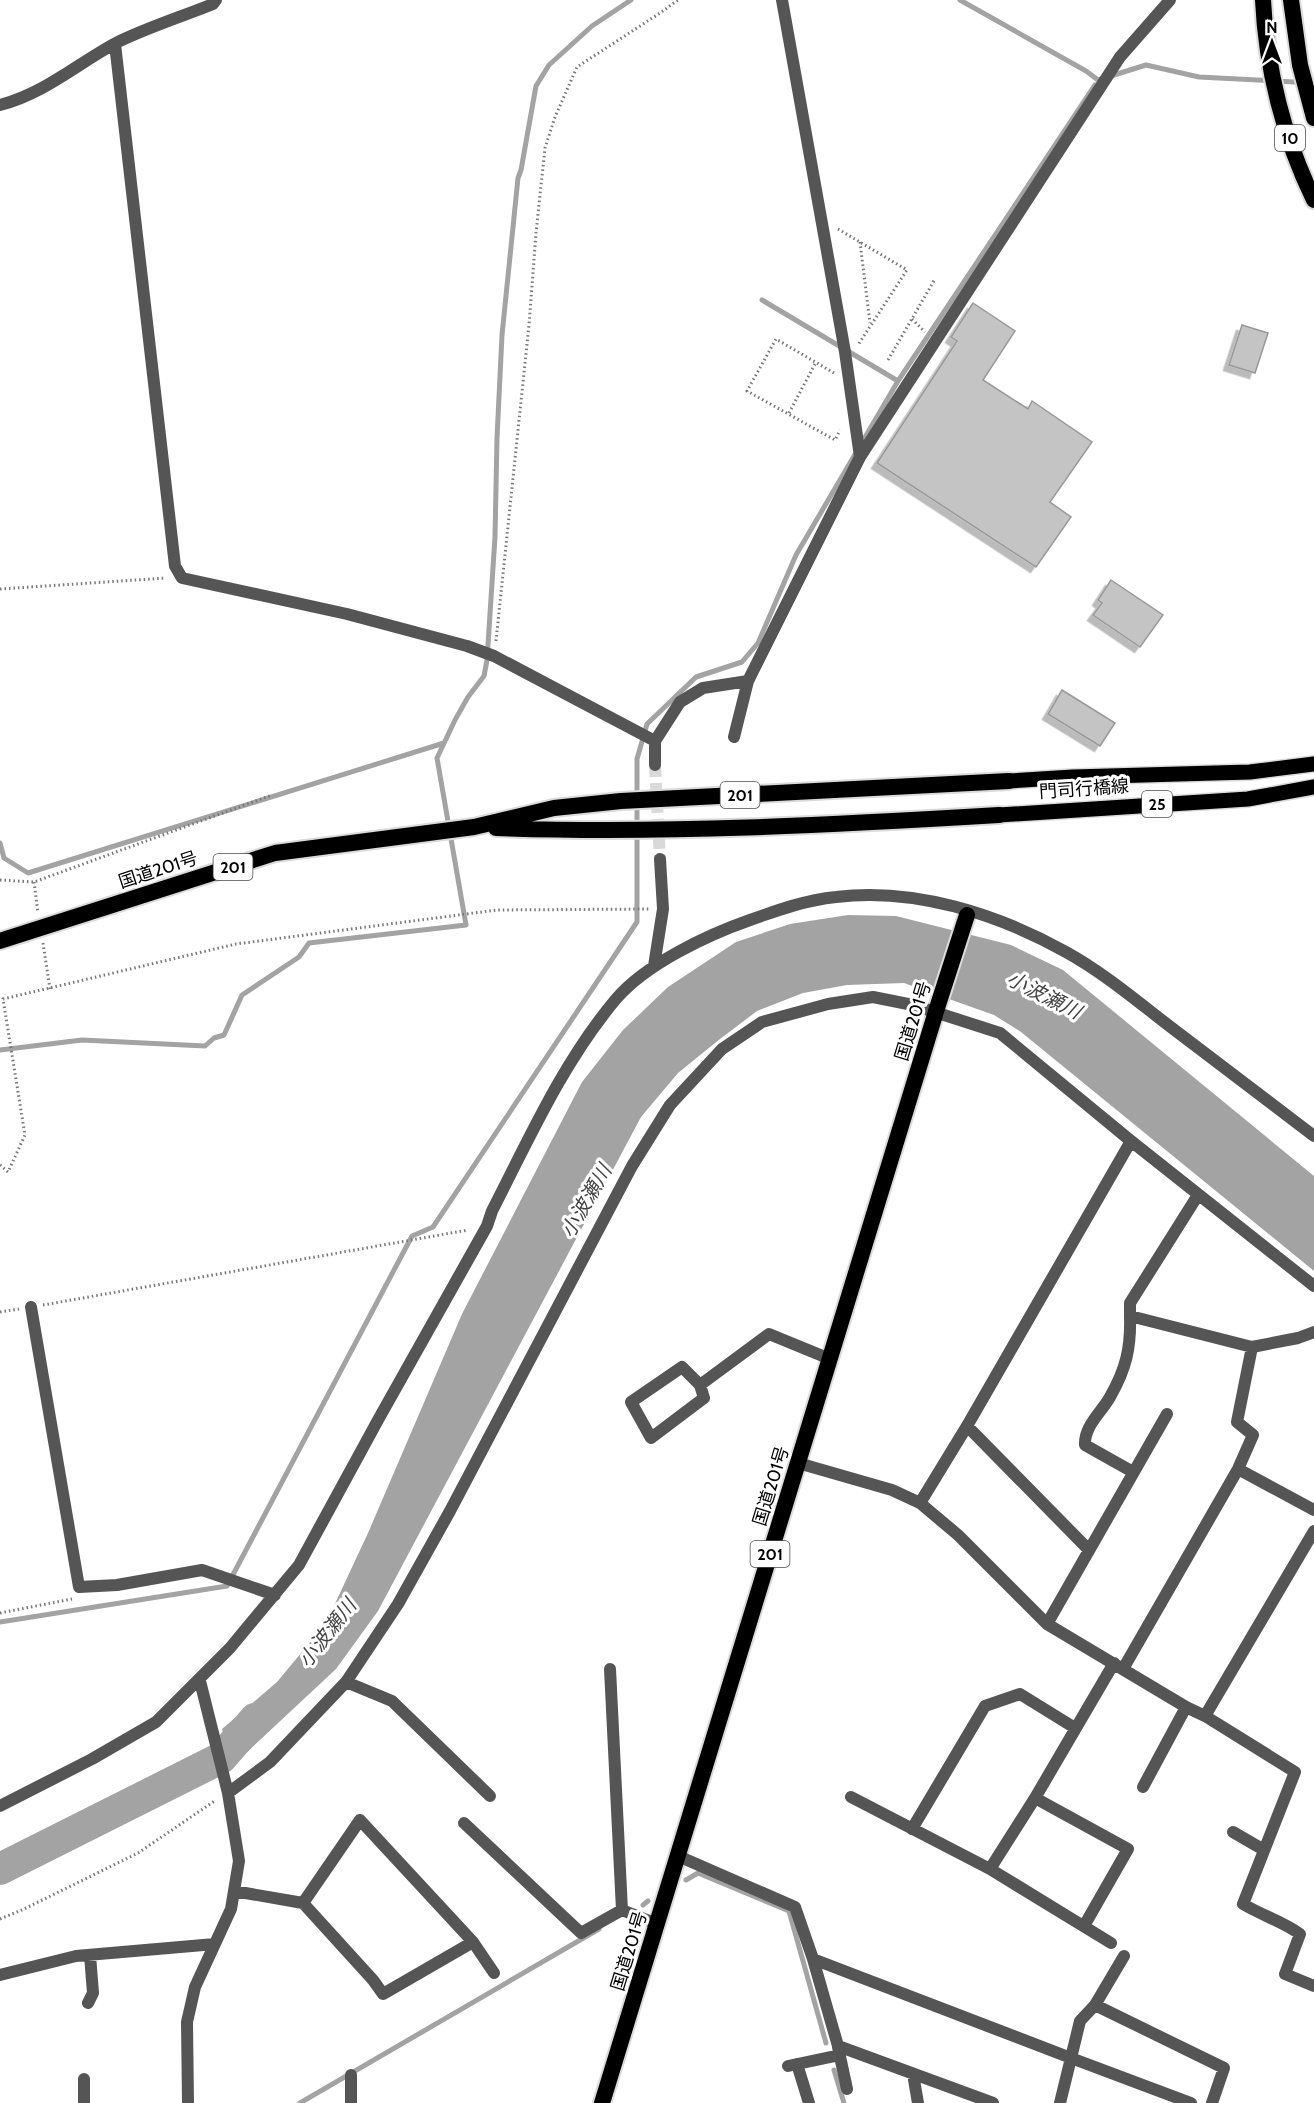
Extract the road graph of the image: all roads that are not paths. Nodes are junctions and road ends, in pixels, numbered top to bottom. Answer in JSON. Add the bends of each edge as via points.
{"nodes":[{"id":1,"x":216,"y":0,"type":"edge"},
{"id":2,"x":782,"y":0,"type":"edge"},
{"id":3,"x":1170,"y":0,"type":"edge"},
{"id":4,"x":1263,"y":0,"type":"edge"},
{"id":5,"x":1291,"y":0,"type":"edge"},
{"id":6,"x":115,"y":44,"type":"junction"},
{"id":7,"x":0,"y":105,"type":"edge"},
{"id":8,"x":1314,"y":117,"type":"edge"},
{"id":9,"x":1314,"y":200,"type":"edge"},
{"id":10,"x":860,"y":457,"type":"junction"},
{"id":11,"x":748,"y":681,"type":"junction"},
{"id":12,"x":734,"y":737,"type":"dead end"},
{"id":13,"x":655,"y":741,"type":"junction"},
{"id":14,"x":1314,"y":764,"type":"edge"},
{"id":15,"x":655,"y":765,"type":"tunnel mouth"},
{"id":16,"x":1009,"y":781,"type":"joint"},
{"id":17,"x":1314,"y":787,"type":"edge"},
{"id":18,"x":999,"y":815,"type":"joint"},
{"id":19,"x":474,"y":827,"type":"junction"},
{"id":20,"x":660,"y":859,"type":"tunnel mouth"},
{"id":21,"x":968,"y":915,"type":"dead end"},
{"id":22,"x":0,"y":941,"type":"edge"},
{"id":23,"x":654,"y":966,"type":"junction"},
{"id":24,"x":937,"y":1009,"type":"junction"},
{"id":25,"x":1314,"y":1136,"type":"edge"},
{"id":26,"x":1131,"y":1141,"type":"junction"},
{"id":27,"x":1198,"y":1195,"type":"junction"},
{"id":28,"x":1314,"y":1286,"type":"edge"},
{"id":29,"x":31,"y":1307,"type":"road end"},
{"id":30,"x":1130,"y":1316,"type":"junction"},
{"id":31,"x":1314,"y":1332,"type":"edge"},
{"id":32,"x":1252,"y":1347,"type":"junction"},
{"id":33,"x":830,"y":1359,"type":"junction"},
{"id":34,"x":700,"y":1385,"type":"junction"},
{"id":35,"x":1167,"y":1414,"type":"dead end"},
{"id":36,"x":968,"y":1426,"type":"junction"},
{"id":37,"x":798,"y":1464,"type":"junction"},
{"id":38,"x":1238,"y":1469,"type":"junction"},
{"id":39,"x":1133,"y":1472,"type":"junction"},
{"id":40,"x":920,"y":1503,"type":"junction"},
{"id":41,"x":1314,"y":1510,"type":"edge"},
{"id":42,"x":1314,"y":1531,"type":"edge"},
{"id":43,"x":1089,"y":1549,"type":"junction"},
{"id":44,"x":275,"y":1595,"type":"junction"},
{"id":45,"x":1047,"y":1624,"type":"junction"},
{"id":46,"x":1118,"y":1666,"type":"junction"},
{"id":47,"x":610,"y":1669,"type":"dead end"},
{"id":48,"x":200,"y":1681,"type":"junction"},
{"id":49,"x":346,"y":1682,"type":"junction"},
{"id":50,"x":1186,"y":1707,"type":"junction"},
{"id":51,"x":1205,"y":1716,"type":"junction"},
{"id":52,"x":1075,"y":1728,"type":"junction"},
{"id":53,"x":1143,"y":1787,"type":"dead end"},
{"id":54,"x":226,"y":1788,"type":"junction"},
{"id":55,"x":490,"y":1796,"type":"dead end"},
{"id":56,"x":851,"y":1797,"type":"dead end"},
{"id":57,"x":1035,"y":1798,"type":"junction"},
{"id":58,"x":0,"y":1806,"type":"edge"},
{"id":59,"x":464,"y":1823,"type":"dead end"},
{"id":60,"x":912,"y":1829,"type":"junction"},
{"id":61,"x":1233,"y":1832,"type":"dead end"},
{"id":62,"x":1264,"y":1850,"type":"junction"},
{"id":63,"x":678,"y":1856,"type":"junction"},
{"id":64,"x":990,"y":1869,"type":"junction"},
{"id":65,"x":234,"y":1891,"type":"junction"},
{"id":66,"x":303,"y":1903,"type":"junction"},
{"id":67,"x":622,"y":1910,"type":"junction"},
{"id":68,"x":657,"y":1924,"type":"junction"},
{"id":69,"x":1084,"y":1926,"type":"junction"},
{"id":70,"x":473,"y":1942,"type":"junction"},
{"id":71,"x":1111,"y":1943,"type":"dead end"},
{"id":72,"x":215,"y":1944,"type":"junction"},
{"id":73,"x":90,"y":1955,"type":"junction"},
{"id":74,"x":1124,"y":1956,"type":"dead end"},
{"id":75,"x":813,"y":1959,"type":"junction"},
{"id":76,"x":494,"y":1973,"type":"dead end"},
{"id":77,"x":0,"y":1975,"type":"edge"},
{"id":78,"x":1314,"y":1986,"type":"edge"},
{"id":79,"x":88,"y":2003,"type":"dead end"},
{"id":80,"x":1095,"y":2005,"type":"junction"},
{"id":81,"x":839,"y":2050,"type":"junction"},
{"id":82,"x":1071,"y":2058,"type":"junction"},
{"id":83,"x":913,"y":2074,"type":"junction"},
{"id":84,"x":351,"y":2075,"type":"dead end"},
{"id":85,"x":84,"y":2079,"type":"dead end"},
{"id":86,"x":848,"y":2089,"type":"dead end"},
{"id":87,"x":84,"y":2103,"type":"edge"},
{"id":88,"x":188,"y":2103,"type":"edge"},
{"id":89,"x":351,"y":2103,"type":"edge"},
{"id":90,"x":602,"y":2103,"type":"edge"},
{"id":91,"x":809,"y":2103,"type":"edge"},
{"id":92,"x":918,"y":2103,"type":"edge"},
{"id":93,"x":993,"y":2103,"type":"edge"},
{"id":94,"x":1060,"y":2103,"type":"edge"},
{"id":95,"x":1191,"y":2103,"type":"edge"},
{"id":96,"x":1212,"y":2103,"type":"edge"}],
"edges":[{"from":1,"to":6,"type":"street"},
{"from":2,"to":10,"type":"street"},
{"from":3,"to":10,"type":"street","via":[[1120,57]]},
{"from":4,"to":9,"type":"highway","number":"10","via":[[1272,75]]},
{"from":5,"to":8,"type":"highway","number":"10","via":[[1300,65]]},
{"from":6,"to":7,"type":"street","via":[[56,81],[20,100]]},
{"from":6,"to":13,"type":"street","via":[[175,566],[182,578],[347,614],[467,646],[494,656]]},
{"from":10,"to":11,"type":"street"},
{"from":11,"to":12,"type":"street"},
{"from":11,"to":13,"type":"street","via":[[695,692],[680,702]]},
{"from":13,"to":15,"type":"street"},
{"from":14,"to":16,"type":"main road","name":"門司行橋線","number":"25","via":[[1250,772]]},
{"from":16,"to":19,"type":"highway","name":"国道201号","number":"201","via":[[621,801],[554,808]]},
{"from":17,"to":18,"type":"main road","name":"門司行橋線","number":"25","via":[[1248,799]]},
{"from":18,"to":19,"type":"highway","name":"国道201号","number":"201","via":[[798,827]]},
{"from":19,"to":22,"type":"highway","name":"国道201号","number":"201","via":[[275,853]]},
{"from":20,"to":23,"type":"street","via":[[663,909]]},
{"from":21,"to":24,"type":"highway","name":"国道201号","number":"201"},
{"from":23,"to":25,"type":"street","via":[[724,929],[784,908],[836,897],[886,895],[969,909],[1067,952]]},
{"from":23,"to":44,"type":"street","via":[[618,997],[576,1051],[487,1226],[300,1565]]},
{"from":24,"to":26,"type":"street","via":[[1000,1033]]},
{"from":24,"to":33,"type":"highway","name":"国道201号","number":"201"},
{"from":24,"to":49,"type":"street","via":[[873,998],[828,1004],[762,1022],[722,1049],[670,1105],[632,1166],[398,1604]]},
{"from":26,"to":27,"type":"street"},
{"from":26,"to":36,"type":"street"},
{"from":27,"to":28,"type":"street"},
{"from":27,"to":30,"type":"street","via":[[1130,1304]]},
{"from":29,"to":44,"type":"street","via":[[79,1587],[117,1585],[202,1570]]},
{"from":30,"to":32,"type":"street"},
{"from":30,"to":39,"type":"street","via":[[1131,1340],[1123,1371],[1085,1435],[1085,1445]]},
{"from":31,"to":32,"type":"street"},
{"from":32,"to":38,"type":"street","via":[[1237,1422],[1253,1435]]},
{"from":33,"to":34,"type":"street","via":[[769,1334]]},
{"from":33,"to":37,"type":"highway","name":"国道201号","number":"201"},
{"from":34,"to":34,"type":"street","via":[[682,1367],[631,1402],[651,1438],[704,1398]]},
{"from":35,"to":39,"type":"street"},
{"from":36,"to":40,"type":"street"},
{"from":36,"to":43,"type":"street"},
{"from":37,"to":40,"type":"street","via":[[892,1490]]},
{"from":37,"to":63,"type":"highway","name":"国道201号","number":"201"},
{"from":38,"to":41,"type":"street"},
{"from":38,"to":46,"type":"street"},
{"from":39,"to":43,"type":"street"},
{"from":40,"to":45,"type":"street","via":[[958,1535]]},
{"from":42,"to":51,"type":"street"},
{"from":43,"to":45,"type":"street"},
{"from":44,"to":48,"type":"street"},
{"from":45,"to":46,"type":"street"},
{"from":46,"to":50,"type":"street"},
{"from":46,"to":52,"type":"street"},
{"from":47,"to":67,"type":"street"},
{"from":48,"to":54,"type":"street"},
{"from":48,"to":58,"type":"street","via":[[156,1722]]},
{"from":49,"to":54,"type":"street","via":[[270,1762]]},
{"from":49,"to":55,"type":"street","via":[[392,1701]]},
{"from":50,"to":51,"type":"street"},
{"from":50,"to":53,"type":"street"},
{"from":51,"to":62,"type":"street","via":[[1295,1772]]},
{"from":52,"to":57,"type":"street"},
{"from":52,"to":60,"type":"street","via":[[1020,1694],[985,1706]]},
{"from":54,"to":65,"type":"street","via":[[239,1861]]},
{"from":56,"to":60,"type":"street"},
{"from":57,"to":64,"type":"street"},
{"from":57,"to":69,"type":"street","via":[[1128,1849]]},
{"from":59,"to":67,"type":"street","via":[[581,1933]]},
{"from":60,"to":64,"type":"street"},
{"from":61,"to":62,"type":"street"},
{"from":62,"to":78,"type":"street","via":[[1243,1904],[1300,1934],[1285,1974]]},
{"from":63,"to":68,"type":"highway","name":"国道201号","number":"201"},
{"from":63,"to":75,"type":"street","via":[[795,1907]]},
{"from":64,"to":69,"type":"street"},
{"from":65,"to":66,"type":"street"},
{"from":65,"to":72,"type":"street","via":[[231,1909]]},
{"from":66,"to":70,"type":"street","via":[[383,1994]]},
{"from":66,"to":70,"type":"street","via":[[360,1820]]},
{"from":67,"to":68,"type":"street"},
{"from":68,"to":90,"type":"highway","name":"国道201号","number":"201"},
{"from":69,"to":71,"type":"street"},
{"from":70,"to":76,"type":"street"},
{"from":72,"to":73,"type":"street"},
{"from":72,"to":88,"type":"street","via":[[195,1988],[187,2022]]},
{"from":73,"to":77,"type":"street"},
{"from":73,"to":79,"type":"street","via":[[93,1993]]},
{"from":74,"to":80,"type":"street"},
{"from":75,"to":81,"type":"street"},
{"from":75,"to":82,"type":"street"},
{"from":80,"to":82,"type":"street","via":[[1080,2021]]},
{"from":80,"to":96,"type":"street","via":[[1224,2068]]},
{"from":81,"to":83,"type":"street"},
{"from":81,"to":86,"type":"street"},
{"from":81,"to":91,"type":"street","via":[[792,2065]]},
{"from":82,"to":94,"type":"street"},
{"from":82,"to":95,"type":"street"},
{"from":83,"to":92,"type":"street"},
{"from":83,"to":93,"type":"street"},
{"from":84,"to":89,"type":"street"},
{"from":85,"to":87,"type":"street"}]}
